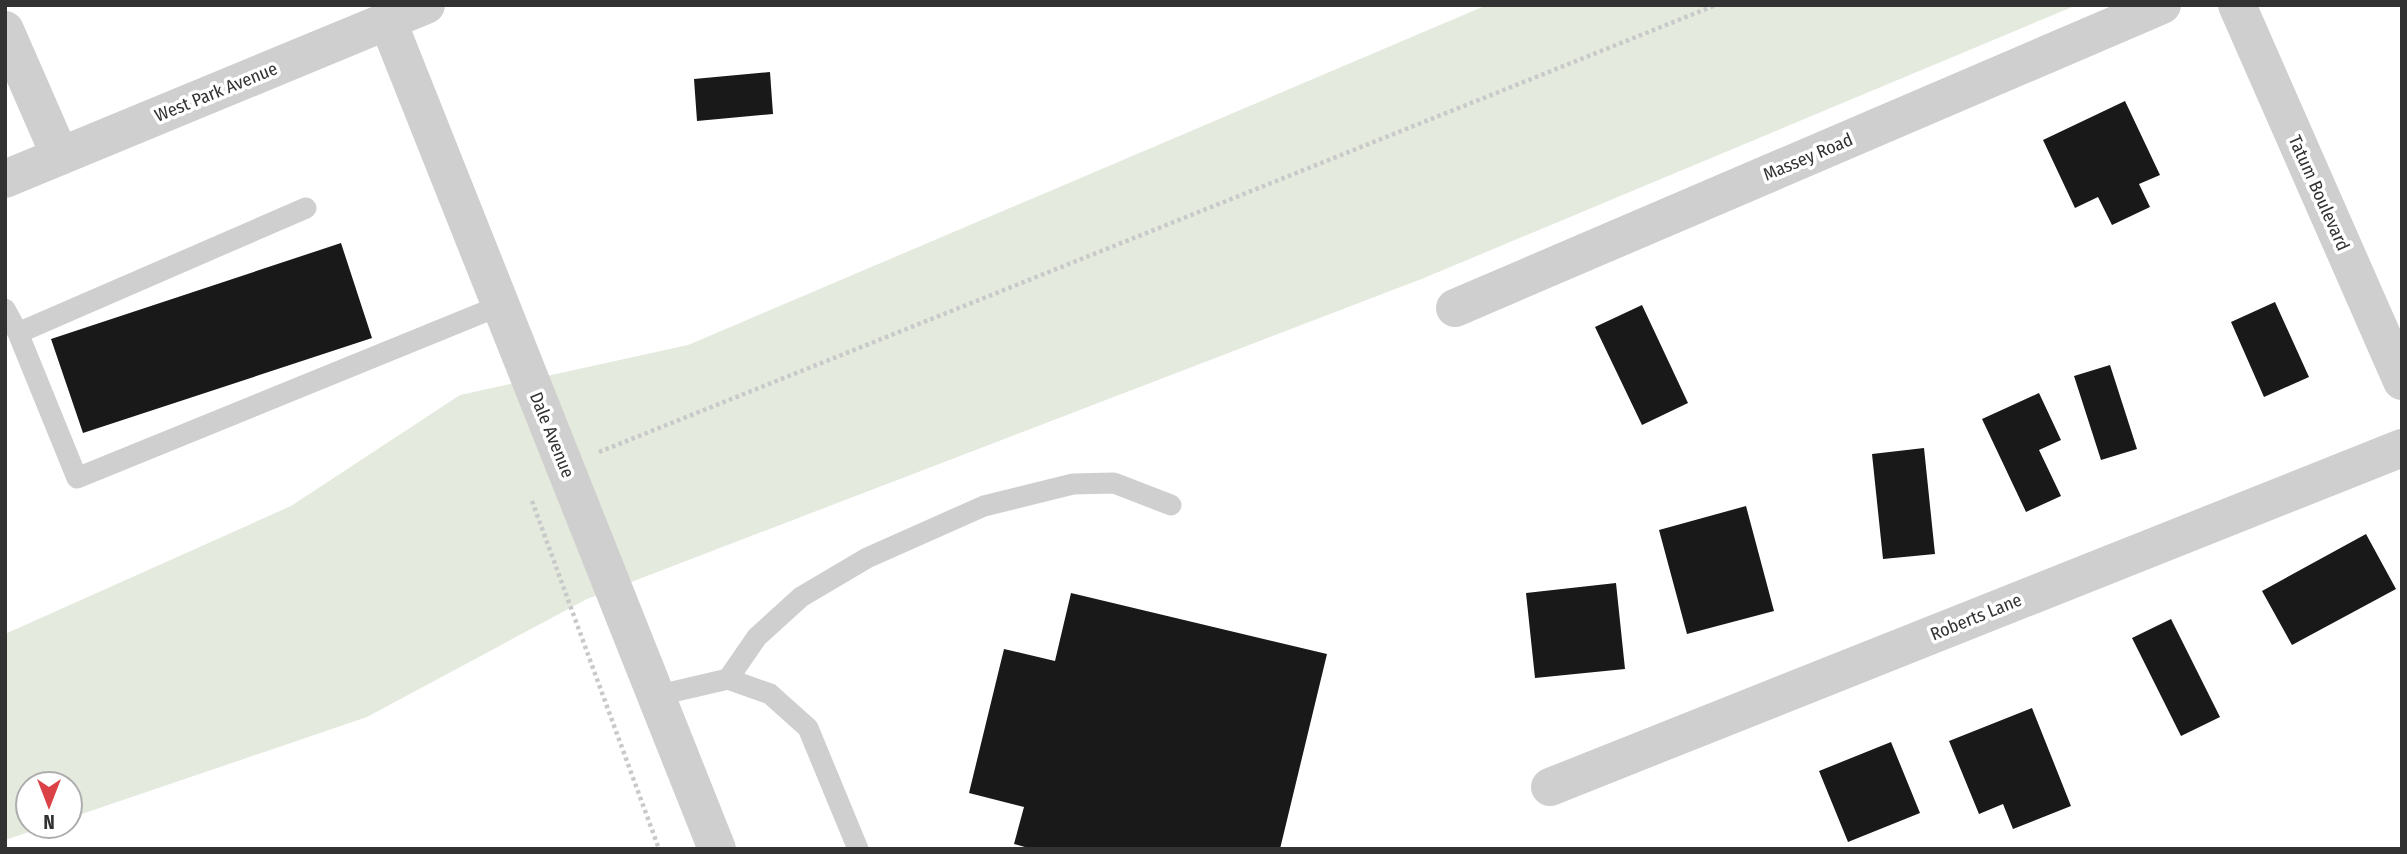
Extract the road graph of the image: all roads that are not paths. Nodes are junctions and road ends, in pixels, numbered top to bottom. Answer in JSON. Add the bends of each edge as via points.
{"nodes":[{"id":1,"x":426,"y":5,"type":"edge"},
{"id":2,"x":2162,"y":5,"type":"edge"},
{"id":3,"x":2237,"y":5,"type":"edge"},
{"id":4,"x":387,"y":22,"type":"junction"},
{"id":5,"x":5,"y":30,"type":"edge"},
{"id":6,"x":60,"y":156,"type":"junction"},
{"id":7,"x":5,"y":179,"type":"edge"},
{"id":8,"x":306,"y":208,"type":"dead end"},
{"id":9,"x":499,"y":306,"type":"junction"},
{"id":10,"x":1455,"y":308,"type":"dead end"},
{"id":11,"x":5,"y":309,"type":"edge"},
{"id":12,"x":18,"y":333,"type":"junction"},
{"id":13,"x":2402,"y":382,"type":"edge"},
{"id":14,"x":2402,"y":448,"type":"edge"},
{"id":15,"x":1171,"y":505,"type":"dead end"},
{"id":16,"x":728,"y":679,"type":"junction"},
{"id":17,"x":655,"y":696,"type":"junction"},
{"id":18,"x":1550,"y":787,"type":"dead end"},
{"id":19,"x":717,"y":849,"type":"edge"},
{"id":20,"x":858,"y":849,"type":"edge"}],
"edges":[{"from":1,"to":4,"type":"street","name":"West Park Avenue"},
{"from":2,"to":10,"type":"street","name":"Massey Road"},
{"from":3,"to":13,"type":"street","name":"Tatum Boulevard"},
{"from":4,"to":6,"type":"street","name":"West Park Avenue"},
{"from":4,"to":9,"type":"street","name":"Dale Avenue"},
{"from":5,"to":6,"type":"street"},
{"from":6,"to":7,"type":"street","name":"West Park Avenue"},
{"from":8,"to":12,"type":"lane"},
{"from":9,"to":12,"type":"lane","via":[[77,478]]},
{"from":9,"to":17,"type":"street","name":"Dale Avenue"},
{"from":11,"to":12,"type":"lane"},
{"from":14,"to":18,"type":"street","name":"Roberts Lane"},
{"from":15,"to":16,"type":"lane","via":[[1114,483],[1073,484],[984,506],[867,558],[801,597],[757,637]]},
{"from":16,"to":17,"type":"lane"},
{"from":16,"to":20,"type":"lane","via":[[769,694],[808,728]]},
{"from":17,"to":19,"type":"street","name":"Dale Avenue"}]}
